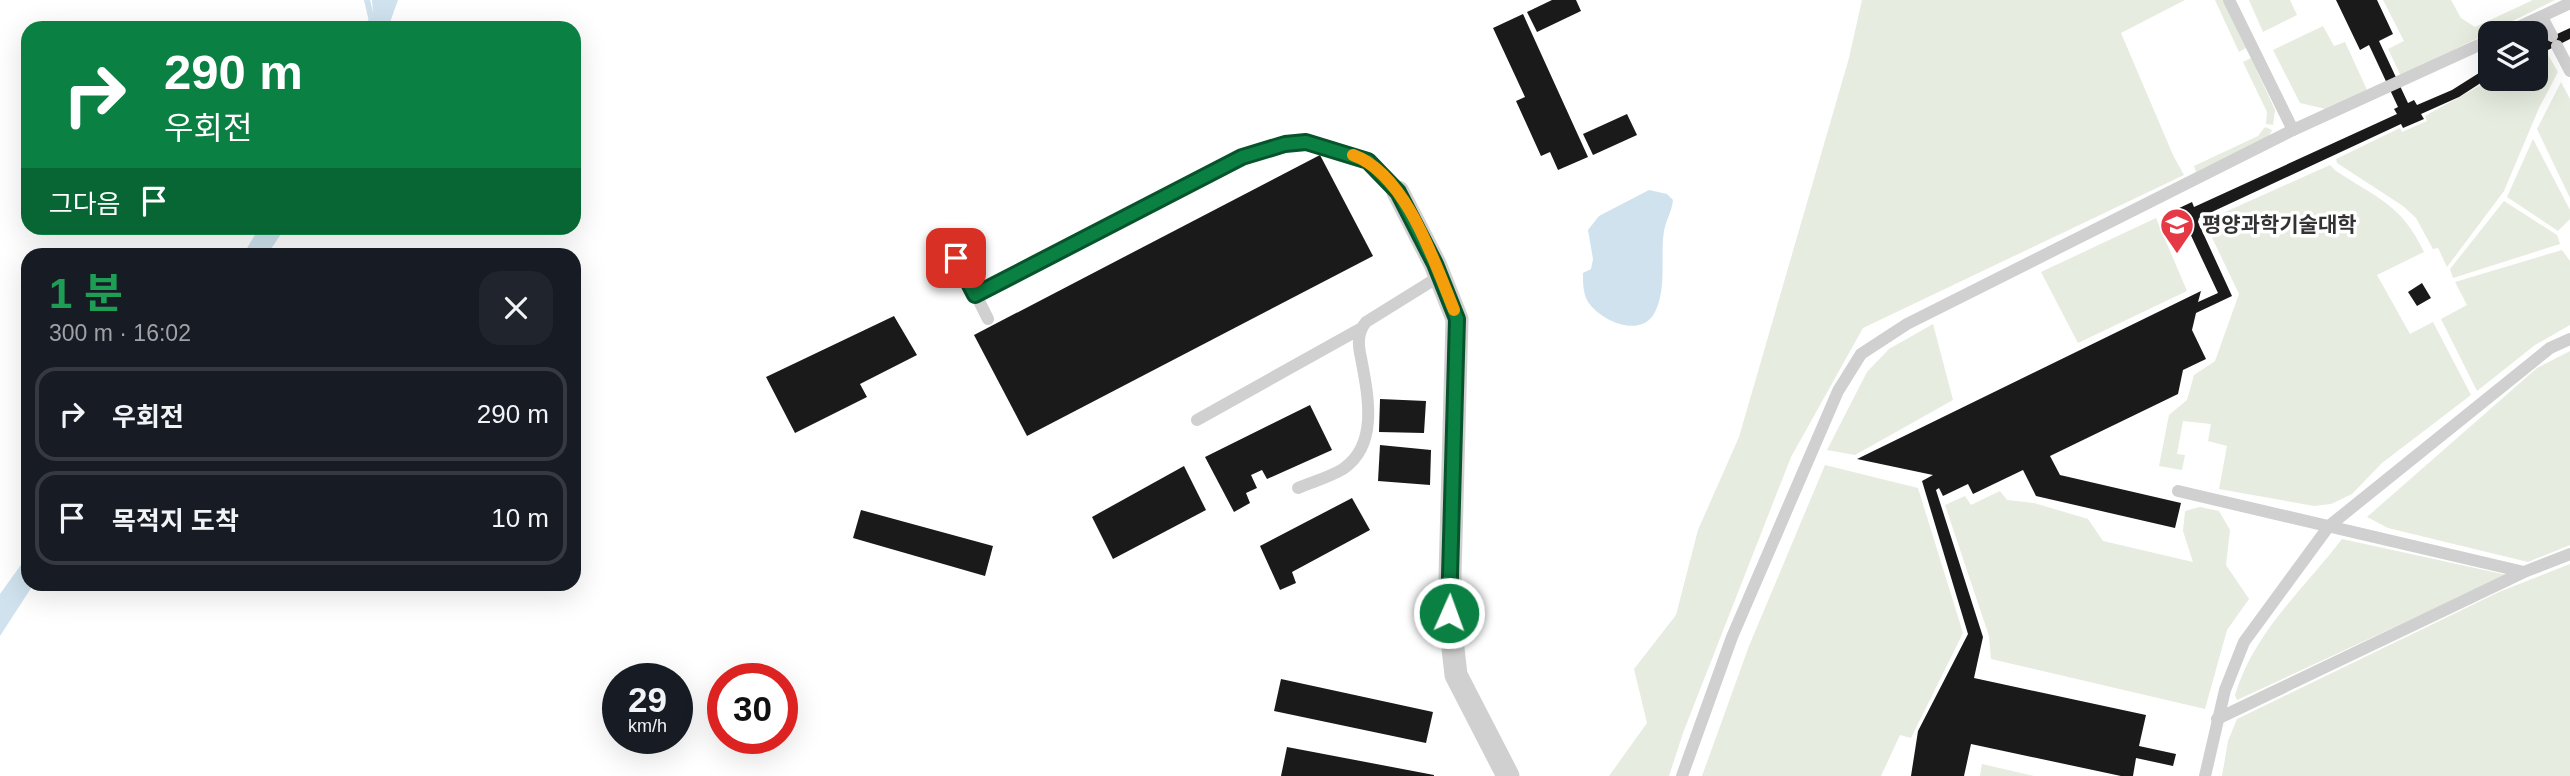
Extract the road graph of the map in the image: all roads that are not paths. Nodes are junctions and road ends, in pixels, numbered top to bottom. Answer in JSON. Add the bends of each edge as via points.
{"nodes":[{"id":1,"x":2229,"y":0,"type":"edge"},
{"id":2,"x":2570,"y":3,"type":"edge"},
{"id":3,"x":2542,"y":17,"type":"junction"},
{"id":4,"x":2533,"y":21,"type":"edge"},
{"id":5,"x":2478,"y":45,"type":"edge"},
{"id":6,"x":2570,"y":71,"type":"edge"},
{"id":7,"x":2293,"y":130,"type":"junction"},
{"id":8,"x":1398,"y":192,"type":"joint"},
{"id":9,"x":956,"y":258,"type":"dead end"},
{"id":10,"x":1440,"y":276,"type":"junction"},
{"id":11,"x":975,"y":295,"type":"junction"},
{"id":12,"x":988,"y":319,"type":"dead end"},
{"id":13,"x":1360,"y":329,"type":"junction"},
{"id":14,"x":2570,"y":339,"type":"edge"},
{"id":15,"x":1197,"y":421,"type":"dead end"},
{"id":16,"x":1298,"y":488,"type":"dead end"},
{"id":17,"x":2178,"y":491,"type":"dead end"},
{"id":18,"x":2329,"y":526,"type":"junction"},
{"id":19,"x":2570,"y":554,"type":"edge"},
{"id":20,"x":2524,"y":572,"type":"junction"},
{"id":21,"x":2217,"y":719,"type":"junction"},
{"id":22,"x":1508,"y":776,"type":"edge"},
{"id":23,"x":1682,"y":776,"type":"edge"},
{"id":24,"x":2205,"y":776,"type":"edge"}],
"edges":[{"from":1,"to":7,"type":"lane"},
{"from":2,"to":3,"type":"lane"},
{"from":3,"to":4,"type":"lane"},
{"from":3,"to":6,"type":"lane"},
{"from":5,"to":7,"type":"lane"},
{"from":7,"to":23,"type":"lane","via":[[1907,324],[1861,354],[1812,447],[1732,637]]},
{"from":8,"to":10,"type":"street"},
{"from":8,"to":11,"type":"lane","via":[[1368,161],[1324,145],[1285,144],[1242,157]]},
{"from":9,"to":11,"type":"lane"},
{"from":10,"to":13,"type":"lane"},
{"from":10,"to":22,"type":"street","via":[[1457,319],[1449,613],[1456,675]]},
{"from":11,"to":12,"type":"lane"},
{"from":13,"to":15,"type":"lane"},
{"from":13,"to":16,"type":"lane","via":[[1368,428],[1364,449],[1343,469]]},
{"from":14,"to":18,"type":"lane","via":[[2550,348]]},
{"from":17,"to":18,"type":"lane"},
{"from":18,"to":20,"type":"lane"},
{"from":18,"to":21,"type":"lane","via":[[2244,642]]},
{"from":19,"to":20,"type":"lane"},
{"from":20,"to":21,"type":"lane"},
{"from":21,"to":24,"type":"lane"}]}
